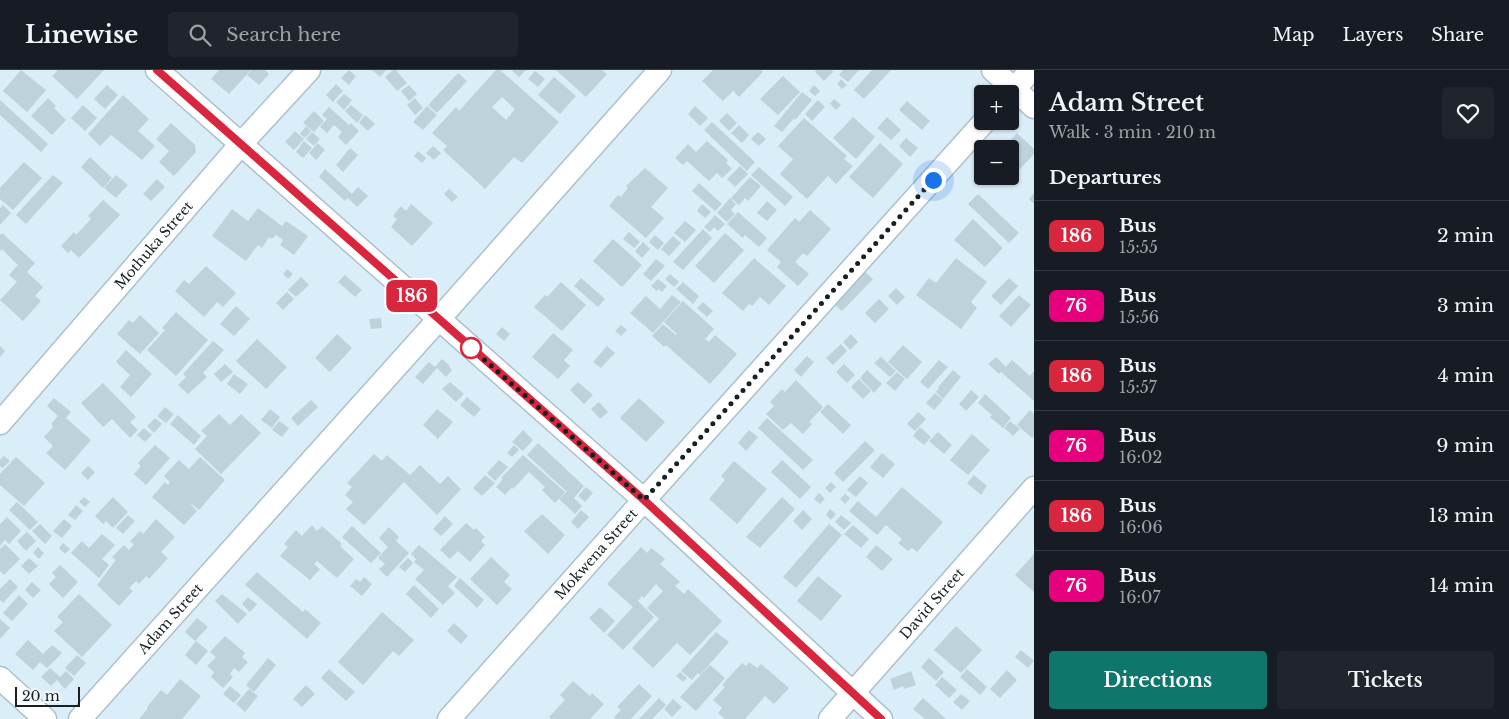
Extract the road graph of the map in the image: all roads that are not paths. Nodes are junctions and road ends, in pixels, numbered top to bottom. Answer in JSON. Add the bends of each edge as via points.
{"nodes":[{"id":1,"x":157,"y":70,"type":"edge"},
{"id":2,"x":309,"y":70,"type":"edge"},
{"id":3,"x":660,"y":70,"type":"edge"},
{"id":4,"x":993,"y":70,"type":"edge"},
{"id":5,"x":1031,"y":70,"type":"edge"},
{"id":6,"x":1006,"y":85,"type":"edge"},
{"id":7,"x":1018,"y":85,"type":"edge"},
{"id":8,"x":1019,"y":97,"type":"edge"},
{"id":9,"x":1034,"y":107,"type":"edge"},
{"id":10,"x":978,"y":130,"type":"edge"},
{"id":11,"x":241,"y":144,"type":"junction"},
{"id":12,"x":438,"y":320,"type":"junction"},
{"id":13,"x":0,"y":423,"type":"edge"},
{"id":14,"x":1034,"y":488,"type":"edge"},
{"id":15,"x":644,"y":500,"type":"junction"},
{"id":16,"x":0,"y":678,"type":"edge"},
{"id":17,"x":853,"y":694,"type":"junction"},
{"id":18,"x":45,"y":719,"type":"edge"},
{"id":19,"x":80,"y":719,"type":"edge"},
{"id":20,"x":449,"y":719,"type":"edge"},
{"id":21,"x":830,"y":719,"type":"edge"},
{"id":22,"x":881,"y":719,"type":"edge"}],
"edges":[{"from":1,"to":11,"type":"street"},
{"from":2,"to":11,"type":"street","name":"Mothuka Street"},
{"from":3,"to":12,"type":"street","name":"Adam Street"},
{"from":4,"to":6,"type":"street"},
{"from":5,"to":7,"type":"street"},
{"from":8,"to":9,"type":"street"},
{"from":10,"to":15,"type":"street","name":"Mokwena Street"},
{"from":11,"to":12,"type":"street"},
{"from":11,"to":13,"type":"street","name":"Mothuka Street"},
{"from":12,"to":15,"type":"street"},
{"from":12,"to":19,"type":"street","name":"Adam Street"},
{"from":14,"to":17,"type":"street","name":"David Street"},
{"from":15,"to":17,"type":"street"},
{"from":15,"to":20,"type":"street","name":"Mokwena Street"},
{"from":16,"to":18,"type":"street"},
{"from":17,"to":21,"type":"street","name":"David Street"},
{"from":17,"to":22,"type":"street"}]}
